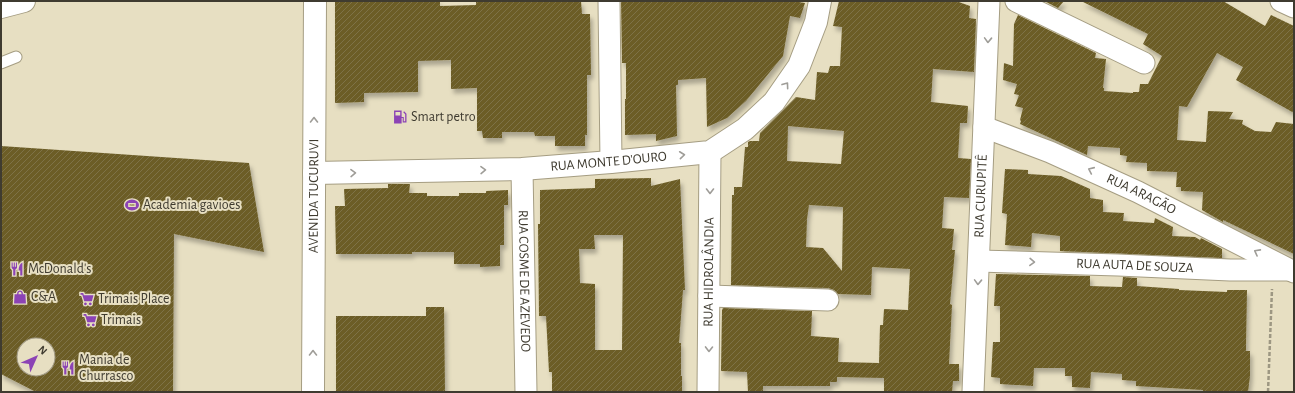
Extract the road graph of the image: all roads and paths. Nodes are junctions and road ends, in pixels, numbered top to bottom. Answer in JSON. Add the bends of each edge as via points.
{"nodes":[{"id":1,"x":24,"y":1,"type":"edge"},
{"id":2,"x":609,"y":1,"type":"edge"},
{"id":3,"x":820,"y":1,"type":"edge"},
{"id":4,"x":1016,"y":1,"type":"edge"},
{"id":5,"x":1281,"y":1,"type":"edge"},
{"id":6,"x":987,"y":2,"type":"edge"},
{"id":7,"x":313,"y":3,"type":"edge"},
{"id":8,"x":1,"y":7,"type":"edge"},
{"id":9,"x":1294,"y":7,"type":"edge"},
{"id":10,"x":16,"y":57,"type":"dead end"},
{"id":11,"x":1,"y":63,"type":"edge"},
{"id":12,"x":1144,"y":63,"type":"dead end"},
{"id":13,"x":984,"y":127,"type":"junction"},
{"id":14,"x":710,"y":152,"type":"junction"},
{"id":15,"x":611,"y":162,"type":"junction"},
{"id":16,"x":522,"y":169,"type":"junction"},
{"id":17,"x":314,"y":173,"type":"junction"},
{"id":18,"x":979,"y":261,"type":"junction"},
{"id":19,"x":1286,"y":271,"type":"edge"},
{"id":20,"x":709,"y":296,"type":"junction"},
{"id":21,"x":828,"y":300,"type":"dead end"},
{"id":22,"x":313,"y":392,"type":"edge"},
{"id":23,"x":526,"y":392,"type":"edge"},
{"id":24,"x":708,"y":392,"type":"edge"},
{"id":25,"x":973,"y":392,"type":"edge"},
{"id":26,"x":1268,"y":392,"type":"edge"}],
"edges":[{"from":1,"to":8,"type":"main road"},
{"from":2,"to":15,"type":"street"},
{"from":14,"to":3,"type":"main road","name":"RUA MONTE D'OURO","one_way":true,"via":[[745,128],[774,102],[799,66],[816,22]]},
{"from":4,"to":12,"type":"street"},
{"from":5,"to":9,"type":"street"},
{"from":6,"to":13,"type":"street","name":"RUA CURUPITÊ","one_way":true},
{"from":17,"to":7,"type":"main road","name":"AVENIDA TUCURUVI","one_way":true},
{"from":10,"to":11,"type":"lane"},
{"from":13,"to":18,"type":"street","name":"RUA CURUPITÊ"},
{"from":19,"to":13,"type":"street","name":"RUA ARAGÃO","one_way":true,"via":[[1138,192],[1050,152]]},
{"from":15,"to":14,"type":"main road","name":"RUA MONTE D'OURO","one_way":true},
{"from":14,"to":20,"type":"street","name":"RUA HIDROLÂNDIA","one_way":true},
{"from":15,"to":16,"type":"main road","name":"RUA MONTE D'OURO"},
{"from":17,"to":16,"type":"main road","name":"RUA MONTE D'OURO","one_way":true},
{"from":16,"to":23,"type":"street","name":"RUA COSME DE AZEVEDO"},
{"from":22,"to":17,"type":"main road","name":"AVENIDA TUCURUVI","one_way":true},
{"from":18,"to":19,"type":"street","name":"RUA AUTA DE SOUZA","one_way":true},
{"from":18,"to":25,"type":"street","name":"RUA CURUPITÊ","one_way":true},
{"from":19,"to":26,"type":"path"},
{"from":20,"to":21,"type":"street"},
{"from":20,"to":24,"type":"street","name":"RUA HIDROLÂNDIA","one_way":true}]}
